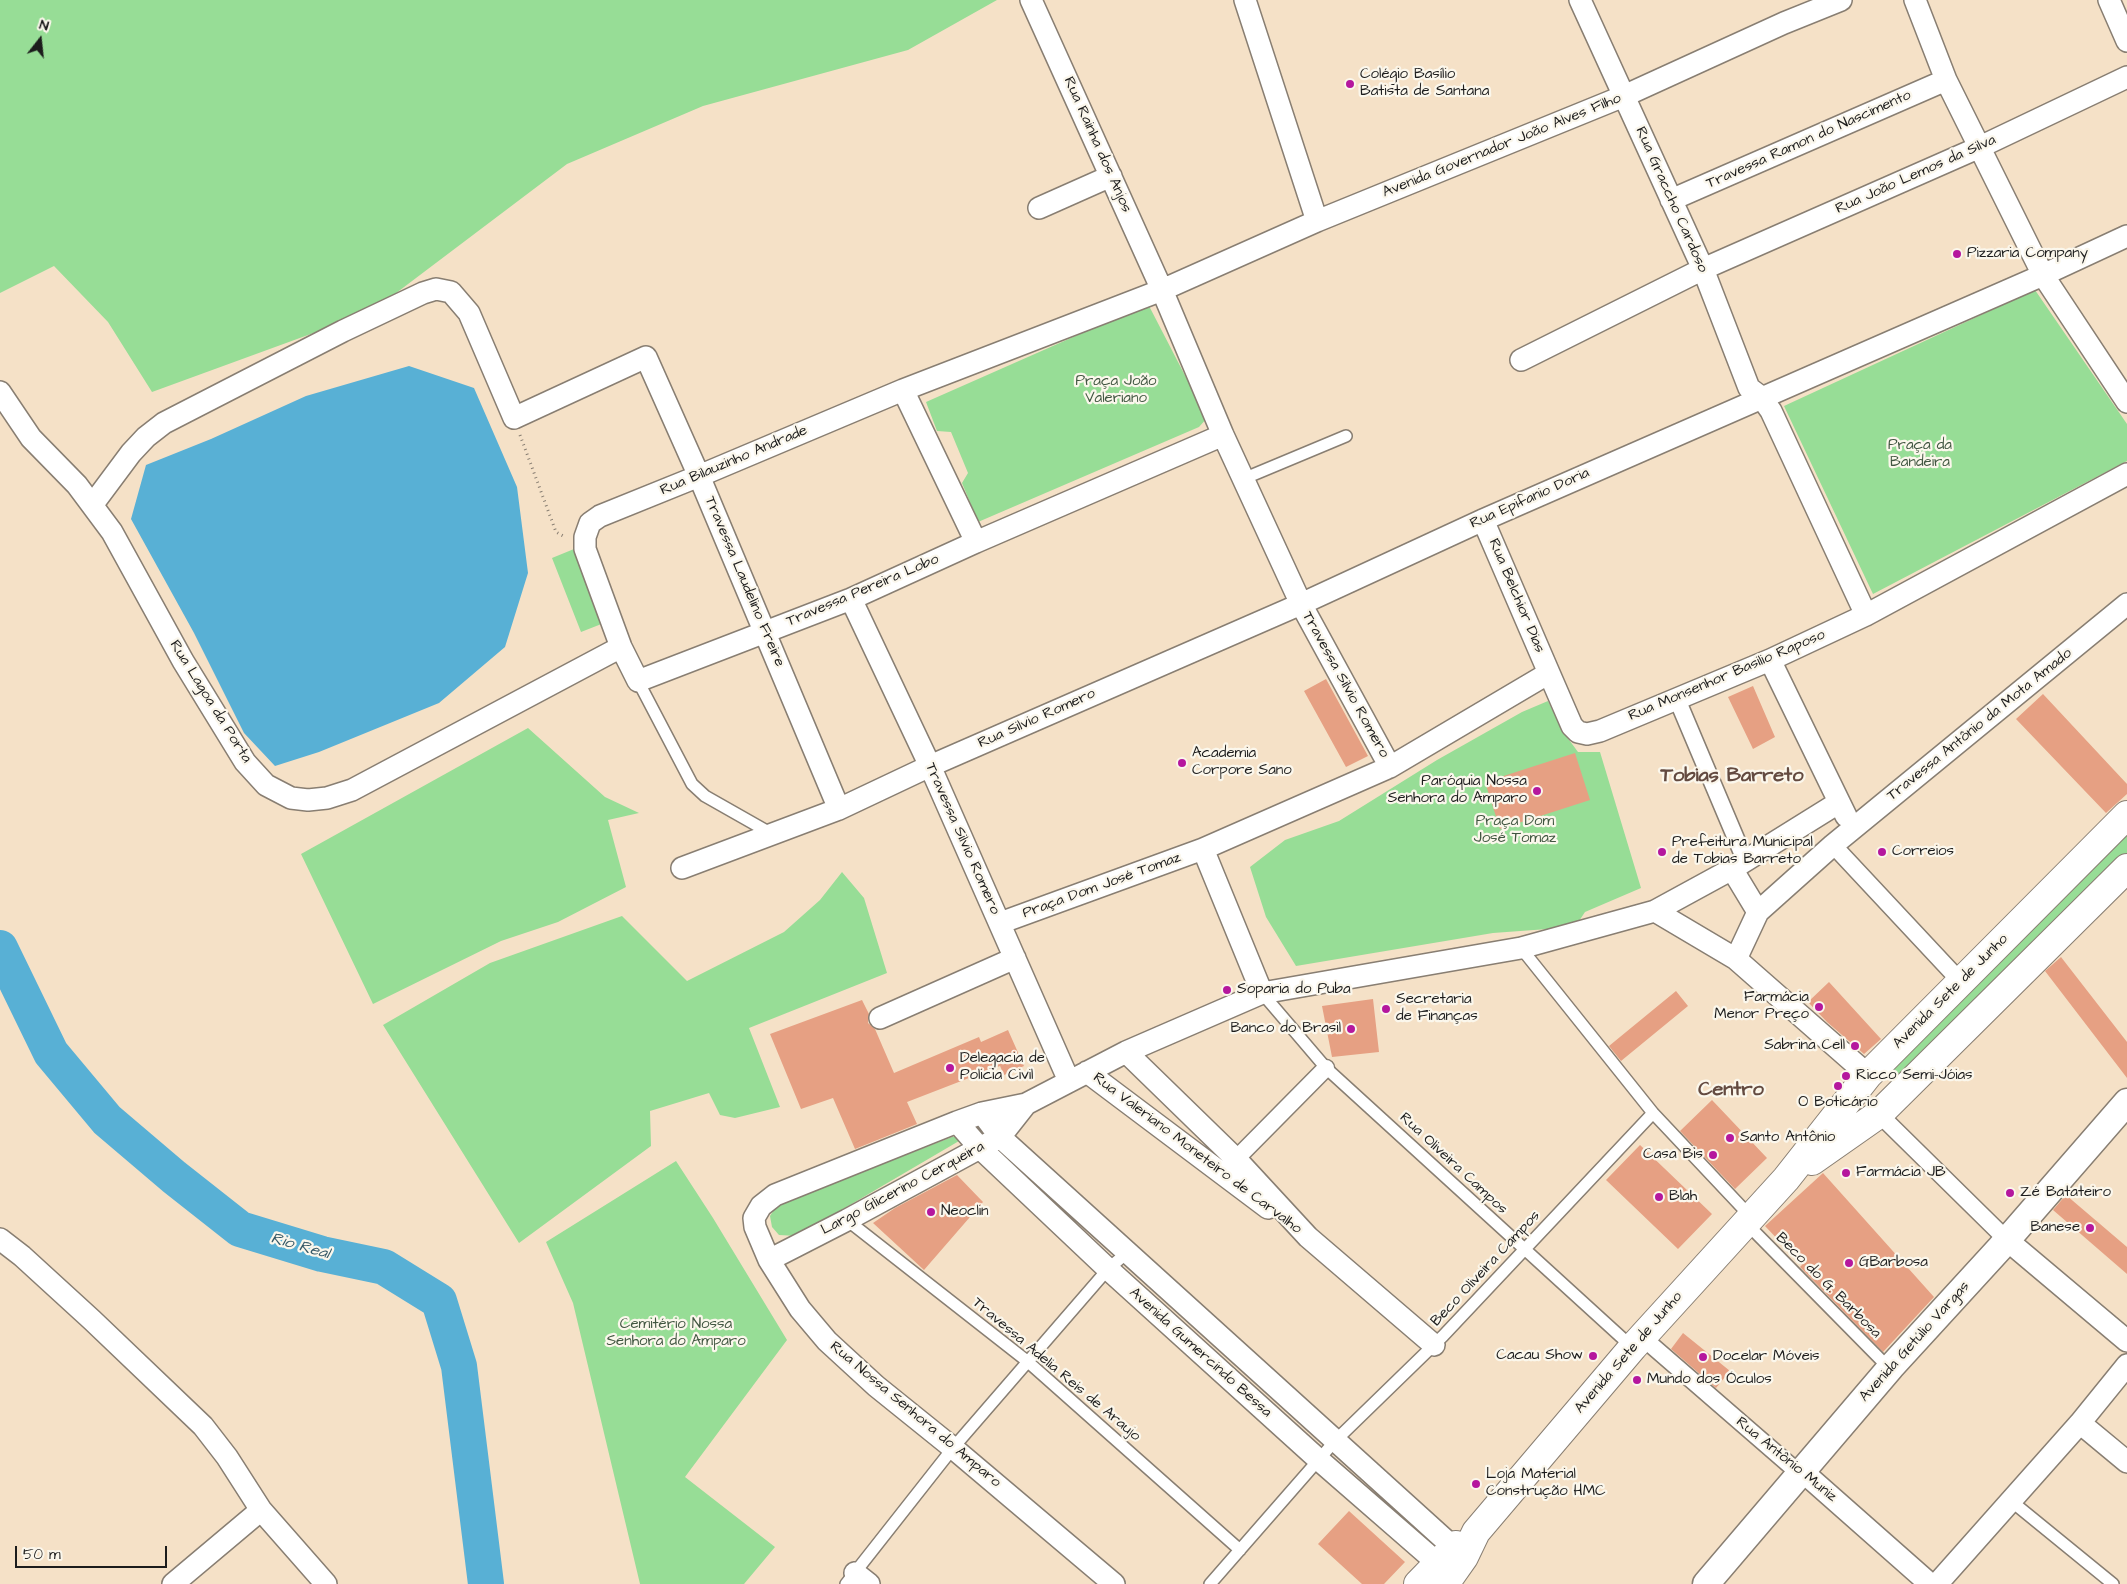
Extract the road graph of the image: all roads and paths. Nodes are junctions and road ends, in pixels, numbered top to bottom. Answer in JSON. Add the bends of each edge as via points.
{"nodes":[{"id":1,"x":1031,"y":0,"type":"edge"},
{"id":2,"x":1245,"y":0,"type":"edge"},
{"id":3,"x":1580,"y":0,"type":"edge"},
{"id":4,"x":1799,"y":0,"type":"edge"},
{"id":5,"x":1841,"y":0,"type":"edge"},
{"id":6,"x":1915,"y":0,"type":"edge"},
{"id":7,"x":2109,"y":0,"type":"edge"},
{"id":8,"x":1784,"y":23,"type":"junction"},
{"id":9,"x":2127,"y":41,"type":"edge"},
{"id":10,"x":2127,"y":77,"type":"edge"},
{"id":11,"x":1946,"y":80,"type":"junction"},
{"id":12,"x":1624,"y":96,"type":"junction"},
{"id":13,"x":1980,"y":147,"type":"junction"},
{"id":14,"x":1111,"y":176,"type":"junction"},
{"id":15,"x":1671,"y":200,"type":"junction"},
{"id":16,"x":1039,"y":208,"type":"dead end"},
{"id":17,"x":1317,"y":222,"type":"junction"},
{"id":18,"x":2127,"y":236,"type":"edge"},
{"id":19,"x":1703,"y":269,"type":"junction"},
{"id":20,"x":2043,"y":276,"type":"junction"},
{"id":21,"x":1162,"y":290,"type":"junction"},
{"id":22,"x":1521,"y":360,"type":"dead end"},
{"id":23,"x":903,"y":390,"type":"junction"},
{"id":24,"x":0,"y":392,"type":"edge"},
{"id":25,"x":1761,"y":398,"type":"junction"},
{"id":26,"x":2127,"y":402,"type":"edge"},
{"id":27,"x":514,"y":418,"type":"junction"},
{"id":28,"x":1223,"y":435,"type":"junction"},
{"id":29,"x":1346,"y":436,"type":"dead end"},
{"id":30,"x":2127,"y":474,"type":"edge"},
{"id":31,"x":700,"y":476,"type":"junction"},
{"id":32,"x":1244,"y":479,"type":"junction"},
{"id":33,"x":93,"y":504,"type":"junction"},
{"id":34,"x":1483,"y":520,"type":"junction"},
{"id":35,"x":976,"y":542,"type":"junction"},
{"id":36,"x":585,"y":549,"type":"junction"},
{"id":37,"x":851,"y":599,"type":"junction"},
{"id":38,"x":1301,"y":604,"type":"junction"},
{"id":39,"x":2127,"y":604,"type":"edge"},
{"id":40,"x":1866,"y":615,"type":"junction"},
{"id":41,"x":766,"y":632,"type":"junction"},
{"id":42,"x":621,"y":646,"type":"junction"},
{"id":43,"x":1770,"y":660,"type":"junction"},
{"id":44,"x":1549,"y":673,"type":"junction"},
{"id":45,"x":638,"y":681,"type":"junction"},
{"id":46,"x":1677,"y":699,"type":"junction"},
{"id":47,"x":930,"y":766,"type":"junction"},
{"id":48,"x":1390,"y":766,"type":"junction"},
{"id":49,"x":1838,"y":803,"type":"junction"},
{"id":50,"x":839,"y":809,"type":"junction"},
{"id":51,"x":2127,"y":815,"type":"edge"},
{"id":52,"x":1854,"y":829,"type":"junction"},
{"id":53,"x":772,"y":834,"type":"junction"},
{"id":54,"x":1833,"y":846,"type":"junction"},
{"id":55,"x":1203,"y":849,"type":"junction"},
{"id":56,"x":1738,"y":864,"type":"junction"},
{"id":57,"x":682,"y":868,"type":"dead end"},
{"id":58,"x":2127,"y":868,"type":"edge"},
{"id":59,"x":1655,"y":911,"type":"junction"},
{"id":60,"x":1758,"y":912,"type":"junction"},
{"id":61,"x":1000,"y":923,"type":"junction"},
{"id":62,"x":1521,"y":948,"type":"junction"},
{"id":63,"x":1015,"y":958,"type":"junction"},
{"id":64,"x":1736,"y":959,"type":"junction"},
{"id":65,"x":1962,"y":983,"type":"junction"},
{"id":66,"x":1262,"y":993,"type":"junction"},
{"id":67,"x":880,"y":1018,"type":"dead end"},
{"id":68,"x":1126,"y":1052,"type":"junction"},
{"id":69,"x":1326,"y":1068,"type":"junction"},
{"id":70,"x":1868,"y":1075,"type":"junction"},
{"id":71,"x":1078,"y":1076,"type":"junction"},
{"id":72,"x":2127,"y":1102,"type":"edge"},
{"id":73,"x":1026,"y":1104,"type":"junction"},
{"id":74,"x":1653,"y":1113,"type":"junction"},
{"id":75,"x":982,"y":1114,"type":"junction"},
{"id":76,"x":1879,"y":1114,"type":"junction"},
{"id":77,"x":957,"y":1122,"type":"junction"},
{"id":78,"x":1000,"y":1137,"type":"junction"},
{"id":79,"x":979,"y":1147,"type":"junction"},
{"id":80,"x":1236,"y":1159,"type":"junction"},
{"id":81,"x":1786,"y":1179,"type":"junction"},
{"id":82,"x":775,"y":1195,"type":"joint"},
{"id":83,"x":847,"y":1220,"type":"junction"},
{"id":84,"x":1748,"y":1220,"type":"junction"},
{"id":85,"x":1308,"y":1237,"type":"junction"},
{"id":86,"x":0,"y":1239,"type":"edge"},
{"id":87,"x":2007,"y":1240,"type":"junction"},
{"id":88,"x":1524,"y":1250,"type":"junction"},
{"id":89,"x":1128,"y":1251,"type":"junction"},
{"id":90,"x":769,"y":1260,"type":"junction"},
{"id":91,"x":1108,"y":1270,"type":"junction"},
{"id":92,"x":2127,"y":1341,"type":"edge"},
{"id":93,"x":1637,"y":1342,"type":"junction"},
{"id":94,"x":1434,"y":1345,"type":"junction"},
{"id":95,"x":1027,"y":1361,"type":"junction"},
{"id":96,"x":2127,"y":1365,"type":"edge"},
{"id":97,"x":1891,"y":1367,"type":"junction"},
{"id":98,"x":2080,"y":1423,"type":"junction"},
{"id":99,"x":1335,"y":1440,"type":"junction"},
{"id":100,"x":953,"y":1448,"type":"junction"},
{"id":101,"x":1319,"y":1460,"type":"junction"},
{"id":102,"x":2127,"y":1462,"type":"edge"},
{"id":103,"x":1798,"y":1477,"type":"junction"},
{"id":104,"x":2010,"y":1500,"type":"junction"},
{"id":105,"x":262,"y":1510,"type":"junction"},
{"id":106,"x":1240,"y":1550,"type":"junction"},
{"id":107,"x":1452,"y":1568,"type":"edge"},
{"id":108,"x":856,"y":1580,"type":"edge"},
{"id":109,"x":173,"y":1584,"type":"edge"},
{"id":110,"x":326,"y":1584,"type":"edge"},
{"id":111,"x":1114,"y":1584,"type":"edge"},
{"id":112,"x":1210,"y":1584,"type":"edge"},
{"id":113,"x":1418,"y":1584,"type":"edge"},
{"id":114,"x":1706,"y":1584,"type":"edge"},
{"id":115,"x":1930,"y":1584,"type":"edge"},
{"id":116,"x":1936,"y":1584,"type":"edge"},
{"id":117,"x":2114,"y":1584,"type":"edge"}],
"edges":[{"from":1,"to":14,"type":"street","name":"Rua Rainha dos Anjos"},
{"from":2,"to":17,"type":"street"},
{"from":3,"to":12,"type":"street","name":"Rua Graccho Cardoso"},
{"from":4,"to":8,"type":"street"},
{"from":5,"to":8,"type":"street","name":"Avenida Governador João Alves Filho"},
{"from":6,"to":11,"type":"street"},
{"from":7,"to":9,"type":"street"},
{"from":8,"to":12,"type":"street","name":"Avenida Governador João Alves Filho"},
{"from":10,"to":13,"type":"street","name":"Rua João Lemos da Silva"},
{"from":11,"to":13,"type":"street"},
{"from":11,"to":15,"type":"street","name":"Travessa Ramon do Nascimento"},
{"from":12,"to":15,"type":"street","name":"Rua Graccho Cardoso"},
{"from":12,"to":17,"type":"street","name":"Avenida Governador João Alves Filho"},
{"from":13,"to":19,"type":"street","name":"Rua João Lemos da Silva"},
{"from":13,"to":20,"type":"street"},
{"from":14,"to":16,"type":"street"},
{"from":14,"to":21,"type":"street","name":"Rua Rainha dos Anjos"},
{"from":15,"to":19,"type":"street","name":"Rua Graccho Cardoso"},
{"from":17,"to":21,"type":"street","name":"Avenida Governador João Alves Filho"},
{"from":18,"to":20,"type":"street"},
{"from":19,"to":22,"type":"street","name":"Rua João Lemos da Silva"},
{"from":19,"to":25,"type":"street","name":"Rua Graccho Cardoso","via":[[1749,388]]},
{"from":20,"to":25,"type":"street"},
{"from":20,"to":26,"type":"street"},
{"from":21,"to":23,"type":"street"},
{"from":21,"to":28,"type":"street"},
{"from":23,"to":31,"type":"street","name":"Rua Bilauzinho Andrade"},
{"from":23,"to":35,"type":"street"},
{"from":24,"to":33,"type":"street","name":"Rua Lagoa da Porta","via":[[30,438]]},
{"from":25,"to":34,"type":"street","name":"Rua Epifanio Doria"},
{"from":25,"to":40,"type":"street","via":[[1771,411]]},
{"from":27,"to":31,"type":"street","name":"Travessa Laudelino Freire","via":[[646,357]]},
{"from":27,"to":33,"type":"street","via":[[469,313],[451,292],[436,289],[164,423],[131,454]]},
{"from":27,"to":36,"type":"path","via":[[556,532]]},
{"from":28,"to":32,"type":"street"},
{"from":28,"to":35,"type":"street"},
{"from":29,"to":32,"type":"lane"},
{"from":30,"to":40,"type":"street"},
{"from":31,"to":36,"type":"street","name":"Rua Bilauzinho Andrade","via":[[600,516],[588,526]]},
{"from":31,"to":41,"type":"street","name":"Travessa Laudelino Freire"},
{"from":32,"to":38,"type":"street"},
{"from":33,"to":42,"type":"street","name":"Rua Lagoa da Porta","via":[[245,762],[266,785],[291,798],[327,798],[352,790]]},
{"from":34,"to":38,"type":"street","name":"Rua Epifanio Doria"},
{"from":34,"to":44,"type":"street","name":"Rua Belchior Dias"},
{"from":35,"to":37,"type":"street","name":"Travessa Pereira Lobo"},
{"from":36,"to":42,"type":"street"},
{"from":37,"to":41,"type":"street","name":"Travessa Pereira Lobo"},
{"from":37,"to":47,"type":"street","name":"Travessa Silvio Romero"},
{"from":38,"to":47,"type":"street","name":"Rua Silvio Romero"},
{"from":38,"to":48,"type":"street","name":"Travessa Silvio Romero"},
{"from":39,"to":52,"type":"street","name":"Travessa Antônio da Mota Amado"},
{"from":40,"to":43,"type":"street","name":"Rua Monsenhor Basilio Raposo"},
{"from":41,"to":45,"type":"street","name":"Travessa Pereira Lobo"},
{"from":41,"to":50,"type":"street","name":"Travessa Laudelino Freire"},
{"from":42,"to":45,"type":"street"},
{"from":43,"to":46,"type":"street","name":"Rua Monsenhor Basilio Raposo"},
{"from":43,"to":49,"type":"street"},
{"from":44,"to":46,"type":"street","name":"Rua Monsenhor Basilio Raposo","via":[[1572,726],[1587,734]]},
{"from":44,"to":48,"type":"street","name":"Praça Dom José Tomaz"},
{"from":45,"to":53,"type":"lane","via":[[692,784],[705,796]]},
{"from":46,"to":56,"type":"street"},
{"from":47,"to":50,"type":"street","name":"Rua Silvio Romero"},
{"from":47,"to":61,"type":"street","name":"Travessa Silvio Romero"},
{"from":48,"to":55,"type":"street","name":"Praça Dom José Tomaz"},
{"from":49,"to":52,"type":"street"},
{"from":49,"to":56,"type":"street"},
{"from":50,"to":53,"type":"street","name":"Rua Silvio Romero"},
{"from":51,"to":65,"type":"main road","name":"Avenida Sete de Junho"},
{"from":52,"to":54,"type":"street","name":"Travessa Antônio da Mota Amado"},
{"from":53,"to":57,"type":"street","name":"Rua Silvio Romero"},
{"from":54,"to":60,"type":"street","name":"Travessa Antônio da Mota Amado"},
{"from":54,"to":65,"type":"street"},
{"from":55,"to":61,"type":"street","name":"Praça Dom José Tomaz"},
{"from":55,"to":66,"type":"street"},
{"from":56,"to":59,"type":"street"},
{"from":56,"to":60,"type":"street"},
{"from":58,"to":76,"type":"main road","name":"Avenida Sete de Junho"},
{"from":59,"to":62,"type":"street"},
{"from":59,"to":64,"type":"street"},
{"from":60,"to":64,"type":"street"},
{"from":61,"to":63,"type":"street","name":"Travessa Silvio Romero"},
{"from":62,"to":66,"type":"street"},
{"from":62,"to":74,"type":"lane","name":"Beco do G. Barbosa"},
{"from":63,"to":67,"type":"street"},
{"from":63,"to":71,"type":"street","name":"Travessa Silvio Romero"},
{"from":64,"to":70,"type":"street"},
{"from":65,"to":70,"type":"main road","name":"Avenida Sete de Junho"},
{"from":66,"to":68,"type":"street","name":"Largo Glicerino Cerqueira"},
{"from":66,"to":69,"type":"lane","name":"Rua Oliveira Campos"},
{"from":68,"to":71,"type":"street","name":"Largo Glicerino Cerqueira"},
{"from":68,"to":80,"type":"street","name":"Rua Valeriano Moneteiro de Carvalho"},
{"from":69,"to":80,"type":"street"},
{"from":69,"to":88,"type":"lane","name":"Rua Oliveira Campos"},
{"from":70,"to":81,"type":"main road","name":"Avenida Sete de Junho"},
{"from":71,"to":73,"type":"street","name":"Largo Glicerino Cerqueira"},
{"from":71,"to":85,"type":"street","name":"Rua Valeriano Moneteiro de Carvalho"},
{"from":72,"to":87,"type":"street","name":"Avenida Getúlio Vargas"},
{"from":73,"to":75,"type":"street","name":"Largo Glicerino Cerqueira"},
{"from":73,"to":78,"type":"street","name":"Largo Glicerino Cerqueira"},
{"from":74,"to":84,"type":"lane","name":"Beco do G. Barbosa"},
{"from":74,"to":88,"type":"lane","name":"Beco Oliveira Campos"},
{"from":75,"to":77,"type":"street","name":"Largo Glicerino Cerqueira"},
{"from":75,"to":78,"type":"street","name":"Avenida Gumercindo Bessa"},
{"from":76,"to":81,"type":"main road","name":"Avenida Sete de Junho"},
{"from":76,"to":87,"type":"street"},
{"from":77,"to":79,"type":"street","name":"Avenida Gumercindo Bessa"},
{"from":77,"to":82,"type":"street","name":"Largo Glicerino Cerqueira"},
{"from":78,"to":79,"type":"street","name":"Largo Glicerino Cerqueira"},
{"from":78,"to":89,"type":"street","name":"Avenida Gumercindo Bessa"},
{"from":79,"to":83,"type":"street","name":"Largo Glicerino Cerqueira"},
{"from":79,"to":91,"type":"street","name":"Avenida Gumercindo Bessa"},
{"from":80,"to":85,"type":"street","name":"Rua Valeriano Moneteiro de Carvalho"},
{"from":81,"to":84,"type":"main road","name":"Avenida Sete de Junho"},
{"from":82,"to":90,"type":"street","name":"Rua Nossa Senhora do Amparo","via":[[761,1206],[754,1218]]},
{"from":83,"to":90,"type":"street","name":"Largo Glicerino Cerqueira"},
{"from":83,"to":95,"type":"lane","name":"Travessa Adelia Reis de Araujo"},
{"from":84,"to":93,"type":"main road","name":"Avenida Sete de Junho"},
{"from":84,"to":97,"type":"lane","name":"Beco do G. Barbosa","via":[[1876,1356]]},
{"from":85,"to":94,"type":"street","name":"Rua Valeriano Moneteiro de Carvalho"},
{"from":86,"to":105,"type":"street","via":[[204,1426]]},
{"from":87,"to":92,"type":"street"},
{"from":87,"to":97,"type":"street","name":"Avenida Getúlio Vargas"},
{"from":88,"to":93,"type":"lane","name":"Rua Oliveira Campos"},
{"from":88,"to":94,"type":"lane","name":"Beco Oliveira Campos"},
{"from":89,"to":91,"type":"lane"},
{"from":89,"to":99,"type":"street","name":"Avenida Gumercindo Bessa"},
{"from":90,"to":100,"type":"street","name":"Rua Nossa Senhora do Amparo","via":[[800,1309],[827,1341],[876,1386]]},
{"from":91,"to":95,"type":"lane"},
{"from":91,"to":101,"type":"street","name":"Avenida Gumercindo Bessa"},
{"from":93,"to":103,"type":"street","name":"Rua Antônio Muniz","via":[[1792,1467]]},
{"from":93,"to":107,"type":"main road","name":"Avenida Sete de Junho","via":[[1476,1532]]},
{"from":94,"to":99,"type":"lane","name":"Beco Oliveira Campos"},
{"from":95,"to":100,"type":"lane"},
{"from":95,"to":106,"type":"lane","name":"Travessa Adelia Reis de Araujo"},
{"from":96,"to":98,"type":"street"},
{"from":97,"to":103,"type":"street","name":"Avenida Getúlio Vargas"},
{"from":98,"to":102,"type":"street"},
{"from":98,"to":104,"type":"street"},
{"from":99,"to":101,"type":"lane","name":"Beco Oliveira Campos"},
{"from":99,"to":107,"type":"street","name":"Avenida Gumercindo Bessa"},
{"from":100,"to":108,"type":"lane"},
{"from":100,"to":111,"type":"street","name":"Rua Nossa Senhora do Amparo"},
{"from":101,"to":106,"type":"lane","name":"Beco Oliveira Campos"},
{"from":101,"to":107,"type":"street","name":"Avenida Gumercindo Bessa"},
{"from":103,"to":114,"type":"street","name":"Avenida Getúlio Vargas"},
{"from":103,"to":115,"type":"street","name":"Rua Antônio Muniz"},
{"from":104,"to":116,"type":"street"},
{"from":104,"to":117,"type":"lane"},
{"from":105,"to":109,"type":"street"},
{"from":105,"to":110,"type":"street"},
{"from":106,"to":112,"type":"lane","name":"Beco Oliveira Campos"},
{"from":107,"to":113,"type":"main road","name":"Avenida Sete de Junho"}]}
